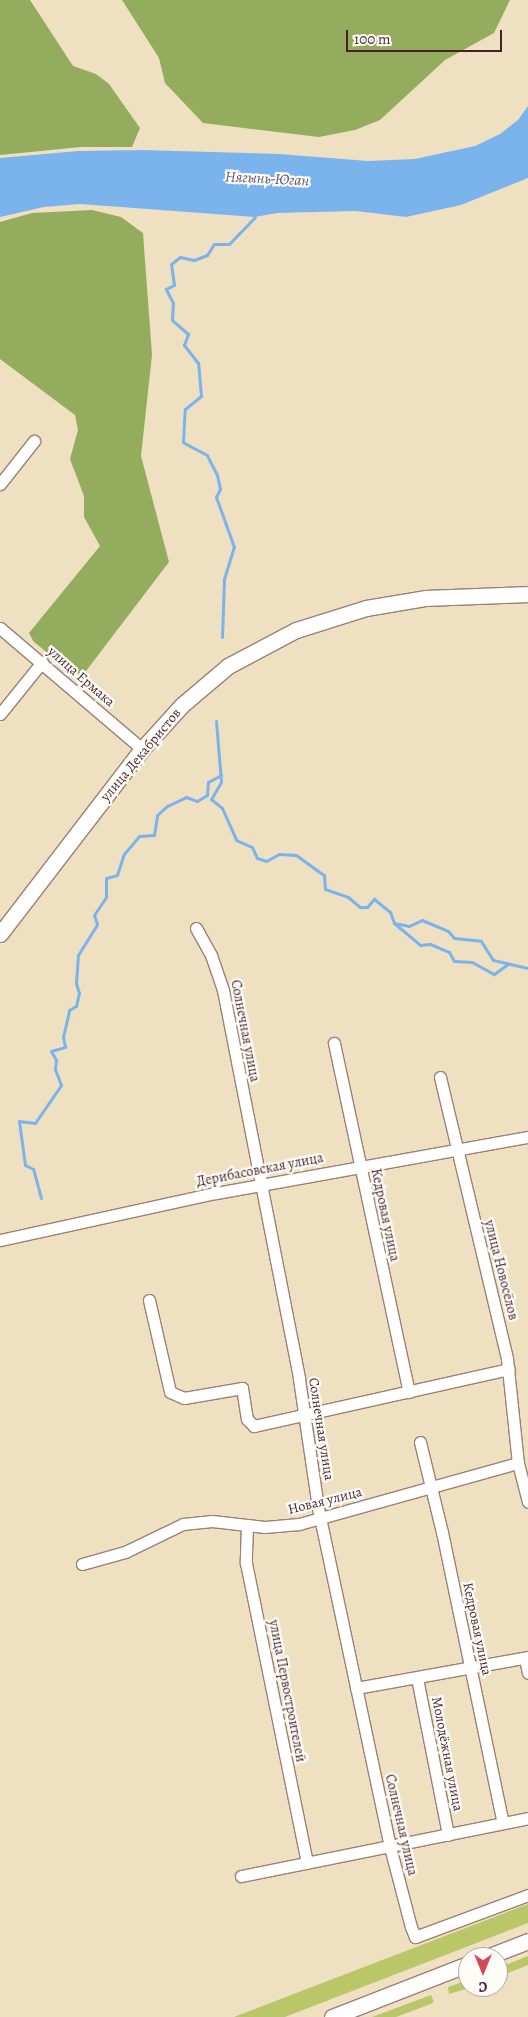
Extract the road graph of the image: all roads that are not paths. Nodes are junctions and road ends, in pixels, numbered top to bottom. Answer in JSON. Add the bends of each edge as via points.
{"nodes":[{"id":1,"x":34,"y":441,"type":"dead end"},
{"id":2,"x":0,"y":484,"type":"edge"},
{"id":3,"x":528,"y":594,"type":"edge"},
{"id":4,"x":0,"y":628,"type":"edge"},
{"id":5,"x":42,"y":662,"type":"junction"},
{"id":6,"x":0,"y":714,"type":"edge"},
{"id":7,"x":142,"y":749,"type":"junction"},
{"id":8,"x":196,"y":928,"type":"dead end"},
{"id":9,"x":0,"y":934,"type":"edge"},
{"id":10,"x":334,"y":1043,"type":"dead end"},
{"id":11,"x":440,"y":1077,"type":"dead end"},
{"id":12,"x":528,"y":1137,"type":"edge"},
{"id":13,"x":456,"y":1148,"type":"junction"},
{"id":14,"x":359,"y":1166,"type":"junction"},
{"id":15,"x":259,"y":1185,"type":"junction"},
{"id":16,"x":0,"y":1240,"type":"edge"},
{"id":17,"x":149,"y":1300,"type":"dead end"},
{"id":18,"x":509,"y":1369,"type":"junction"},
{"id":19,"x":408,"y":1392,"type":"junction"},
{"id":20,"x":303,"y":1417,"type":"junction"},
{"id":21,"x":420,"y":1442,"type":"dead end"},
{"id":22,"x":518,"y":1463,"type":"junction"},
{"id":23,"x":430,"y":1486,"type":"junction"},
{"id":24,"x":528,"y":1502,"type":"edge"},
{"id":25,"x":321,"y":1520,"type":"junction"},
{"id":26,"x":247,"y":1525,"type":"junction"},
{"id":27,"x":82,"y":1564,"type":"dead end"},
{"id":28,"x":526,"y":1657,"type":"edge"},
{"id":29,"x":470,"y":1669,"type":"junction"},
{"id":30,"x":528,"y":1673,"type":"edge"},
{"id":31,"x":417,"y":1678,"type":"junction"},
{"id":32,"x":356,"y":1688,"type":"junction"},
{"id":33,"x":528,"y":1818,"type":"edge"},
{"id":34,"x":503,"y":1823,"type":"junction"},
{"id":35,"x":448,"y":1835,"type":"junction"},
{"id":36,"x":390,"y":1847,"type":"junction"},
{"id":37,"x":307,"y":1863,"type":"junction"},
{"id":38,"x":241,"y":1876,"type":"dead end"},
{"id":39,"x":528,"y":1894,"type":"edge"},
{"id":40,"x":528,"y":1941,"type":"edge"},
{"id":41,"x":508,"y":1949,"type":"edge"},
{"id":42,"x":458,"y":1968,"type":"edge"},
{"id":43,"x":332,"y":2017,"type":"edge"}],
"edges":[{"from":1,"to":2,"type":"street"},
{"from":3,"to":7,"type":"main road","name":"улица Декабристов","via":[[398,602],[340,614],[296,630],[228,666],[182,705]]},
{"from":4,"to":5,"type":"street","name":"улица Ермака"},
{"from":5,"to":6,"type":"street"},
{"from":5,"to":7,"type":"street","name":"улица Ермака"},
{"from":7,"to":9,"type":"main road","name":"улица Декабристов"},
{"from":8,"to":15,"type":"street","name":"Солнечная улица","via":[[219,974]]},
{"from":10,"to":14,"type":"street","name":"Кедровая улица"},
{"from":11,"to":13,"type":"street","name":"улица Новосёлов"},
{"from":12,"to":13,"type":"street","name":"Дерибасовская улица"},
{"from":13,"to":14,"type":"street","name":"Дерибасовская улица"},
{"from":13,"to":18,"type":"street","name":"улица Новосёлов"},
{"from":14,"to":15,"type":"street","name":"Дерибасовская улица"},
{"from":14,"to":19,"type":"street","name":"Кедровая улица"},
{"from":15,"to":16,"type":"street","name":"Дерибасовская улица"},
{"from":15,"to":20,"type":"street","name":"Солнечная улица","via":[[299,1379]]},
{"from":17,"to":20,"type":"street","via":[[173,1395],[184,1398],[242,1388],[247,1419],[254,1426]]},
{"from":18,"to":19,"type":"street"},
{"from":18,"to":22,"type":"street","name":"улица Новосёлов"},
{"from":19,"to":20,"type":"street"},
{"from":20,"to":25,"type":"street","name":"Солнечная улица"},
{"from":21,"to":23,"type":"street","name":"Кедровая улица"},
{"from":22,"to":23,"type":"street","name":"Новая улица"},
{"from":22,"to":24,"type":"street","name":"улица Новосёлов"},
{"from":23,"to":25,"type":"street","name":"Новая улица"},
{"from":23,"to":29,"type":"street","name":"Кедровая улица"},
{"from":25,"to":26,"type":"street","name":"Новая улица","via":[[280,1527]]},
{"from":25,"to":32,"type":"street","name":"Солнечная улица"},
{"from":26,"to":27,"type":"street","name":"Новая улица","via":[[212,1521],[183,1524],[125,1552]]},
{"from":26,"to":37,"type":"street","name":"улица Первостроителей","via":[[246,1562]]},
{"from":28,"to":29,"type":"street"},
{"from":28,"to":30,"type":"street"},
{"from":29,"to":31,"type":"street"},
{"from":29,"to":34,"type":"street","name":"Кедровая улица"},
{"from":31,"to":32,"type":"street"},
{"from":31,"to":35,"type":"street","name":"Молодёжная улица"},
{"from":32,"to":36,"type":"street","name":"Солнечная улица"},
{"from":33,"to":34,"type":"street"},
{"from":34,"to":35,"type":"street"},
{"from":35,"to":36,"type":"street"},
{"from":36,"to":37,"type":"street"},
{"from":36,"to":39,"type":"street","name":"Солнечная улица","via":[[415,1936]]},
{"from":37,"to":38,"type":"street"},
{"from":40,"to":41,"type":"main road"},
{"from":42,"to":43,"type":"main road"}]}
